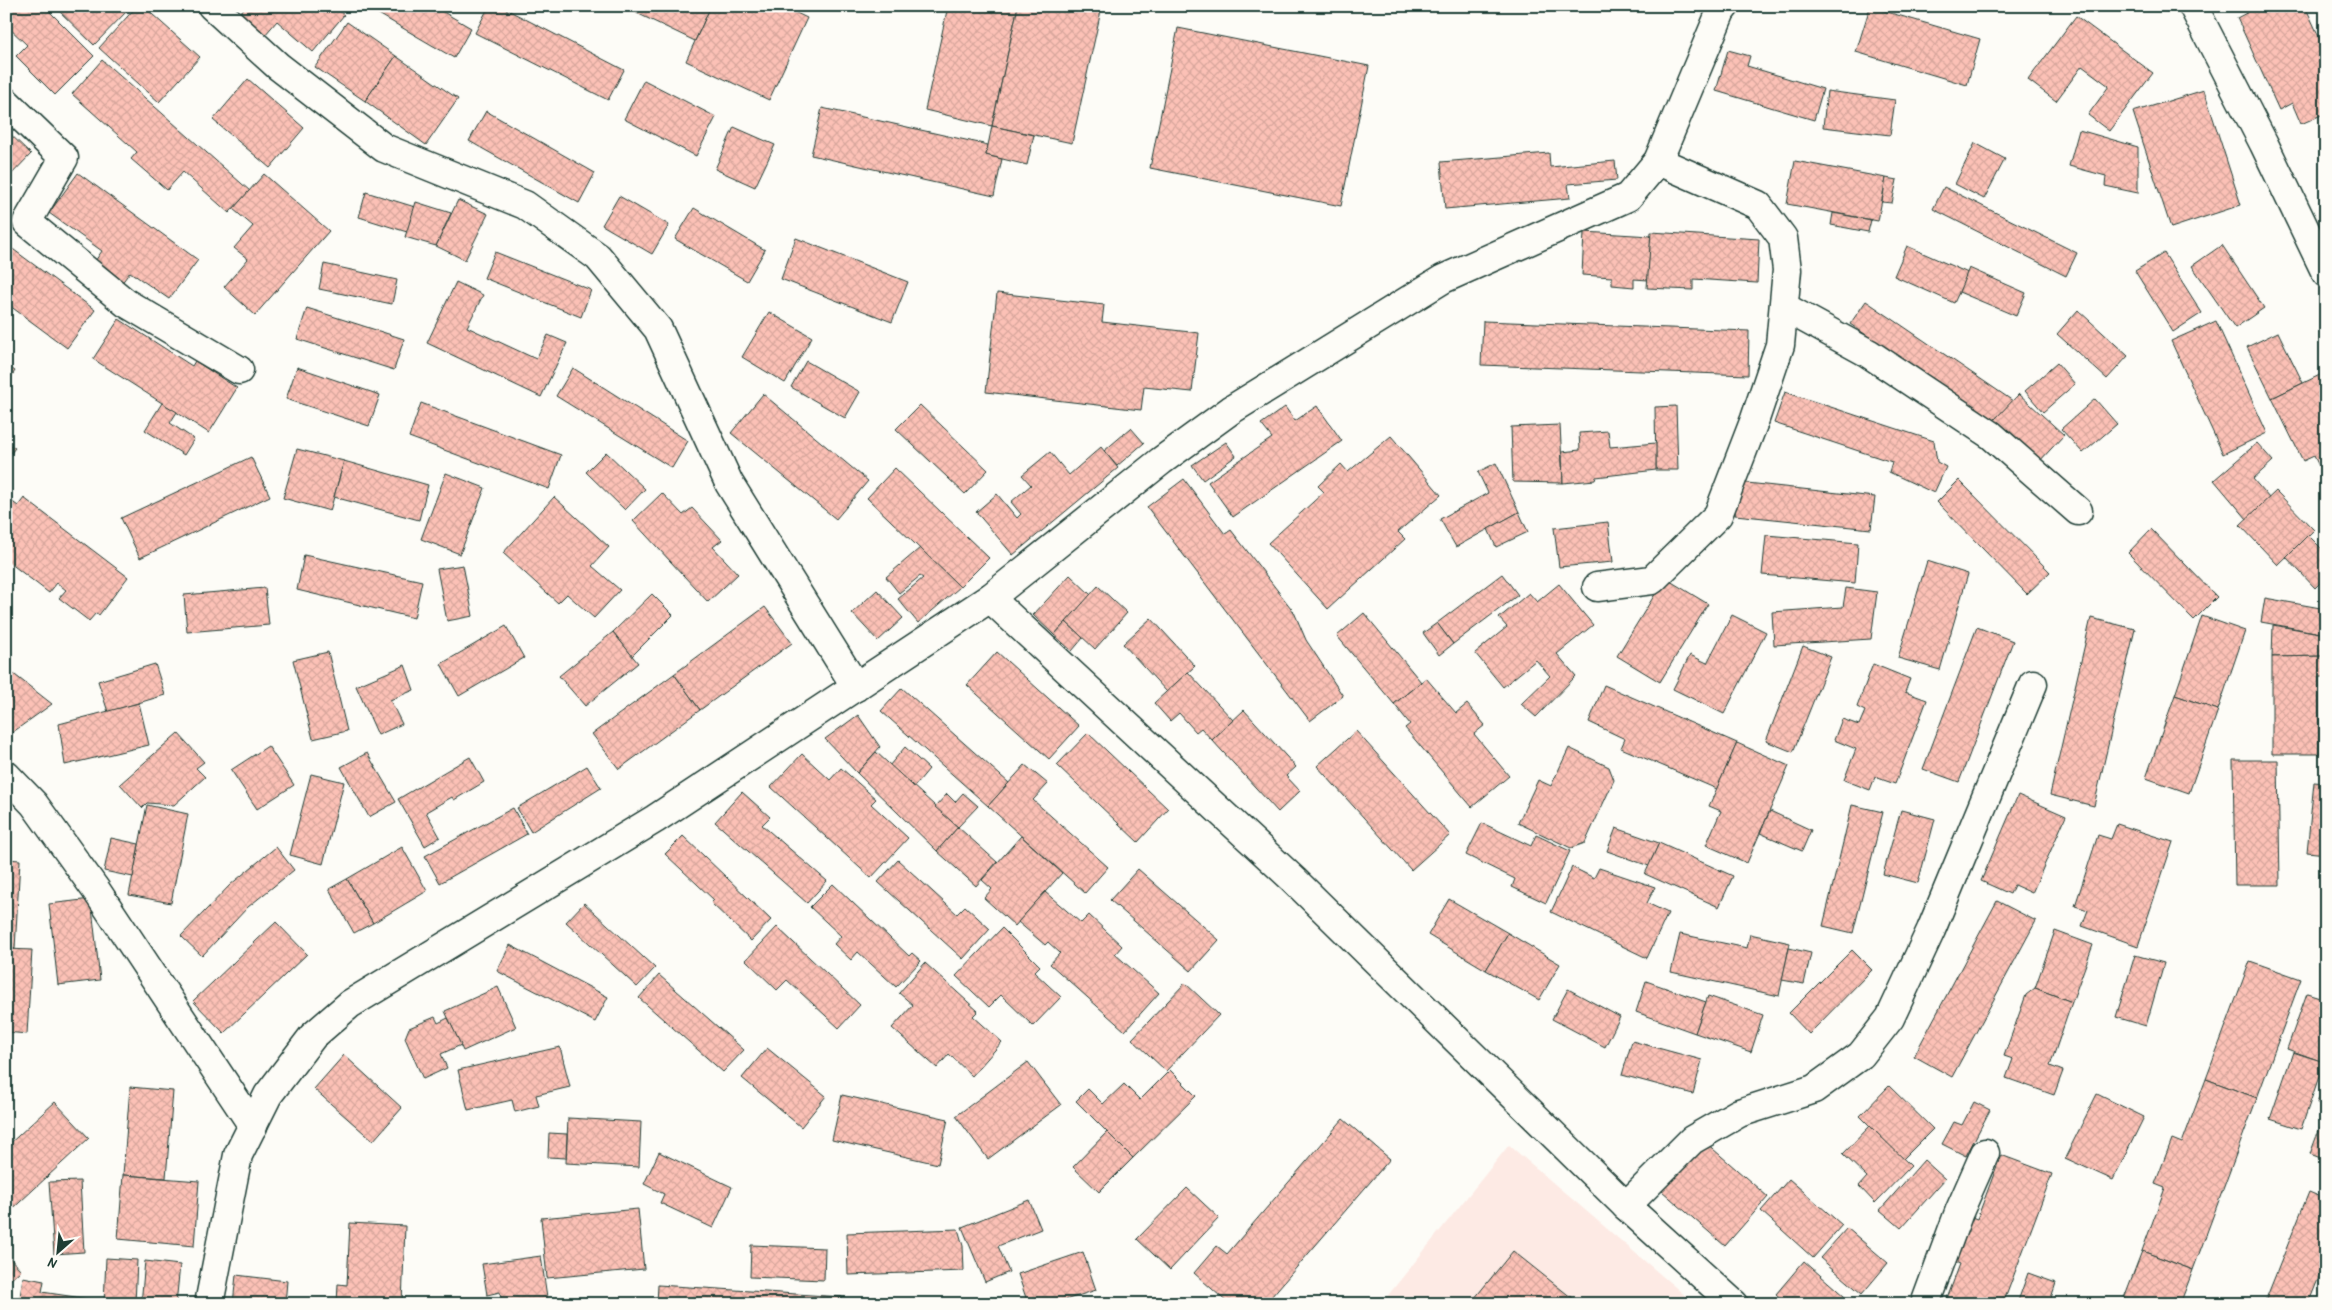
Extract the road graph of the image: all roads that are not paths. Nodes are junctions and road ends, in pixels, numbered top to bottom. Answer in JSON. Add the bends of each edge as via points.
{"nodes":[{"id":1,"x":212,"y":6,"type":"edge"},
{"id":2,"x":1725,"y":6,"type":"edge"},
{"id":3,"x":2193,"y":6,"type":"edge"},
{"id":4,"x":6,"y":102,"type":"edge"},
{"id":5,"x":1658,"y":160,"type":"junction"},
{"id":6,"x":2326,"y":273,"type":"edge"},
{"id":7,"x":1784,"y":307,"type":"junction"},
{"id":8,"x":239,"y":370,"type":"dead end"},
{"id":9,"x":2078,"y":511,"type":"dead end"},
{"id":10,"x":1597,"y":586,"type":"dead end"},
{"id":11,"x":990,"y":598,"type":"junction"},
{"id":12,"x":2033,"y":684,"type":"dead end"},
{"id":13,"x":856,"y":687,"type":"junction"},
{"id":14,"x":6,"y":775,"type":"edge"},
{"id":15,"x":253,"y":1126,"type":"junction"},
{"id":16,"x":1985,"y":1153,"type":"dead end"},
{"id":17,"x":1626,"y":1206,"type":"junction"},
{"id":18,"x":209,"y":1304,"type":"edge"},
{"id":19,"x":1734,"y":1304,"type":"edge"},
{"id":20,"x":1924,"y":1304,"type":"edge"}],
"edges":[{"from":1,"to":13,"type":"street","via":[[278,66],[384,148],[526,205],[598,257],[658,329],[729,483]]},
{"from":2,"to":5,"type":"street"},
{"from":3,"to":6,"type":"street"},
{"from":4,"to":8,"type":"street","via":[[64,158],[27,222],[126,303]]},
{"from":5,"to":7,"type":"street","via":[[1758,205],[1783,238],[1787,270]]},
{"from":5,"to":11,"type":"street","via":[[1628,197],[1443,279],[1230,410]]},
{"from":7,"to":9,"type":"street","via":[[1868,353],[1991,435]]},
{"from":7,"to":10,"type":"street","via":[[1780,345],[1718,515],[1652,580]]},
{"from":11,"to":13,"type":"street"},
{"from":11,"to":17,"type":"street","via":[[1294,880]]},
{"from":12,"to":17,"type":"street","via":[[1890,1018],[1861,1055],[1814,1089],[1739,1113],[1692,1140]]},
{"from":13,"to":15,"type":"street","via":[[654,819],[350,1004],[313,1036],[268,1095]]},
{"from":14,"to":15,"type":"street","via":[[34,804],[96,890]]},
{"from":15,"to":18,"type":"street","via":[[238,1155]]},
{"from":16,"to":20,"type":"street"},
{"from":17,"to":19,"type":"street"}]}
